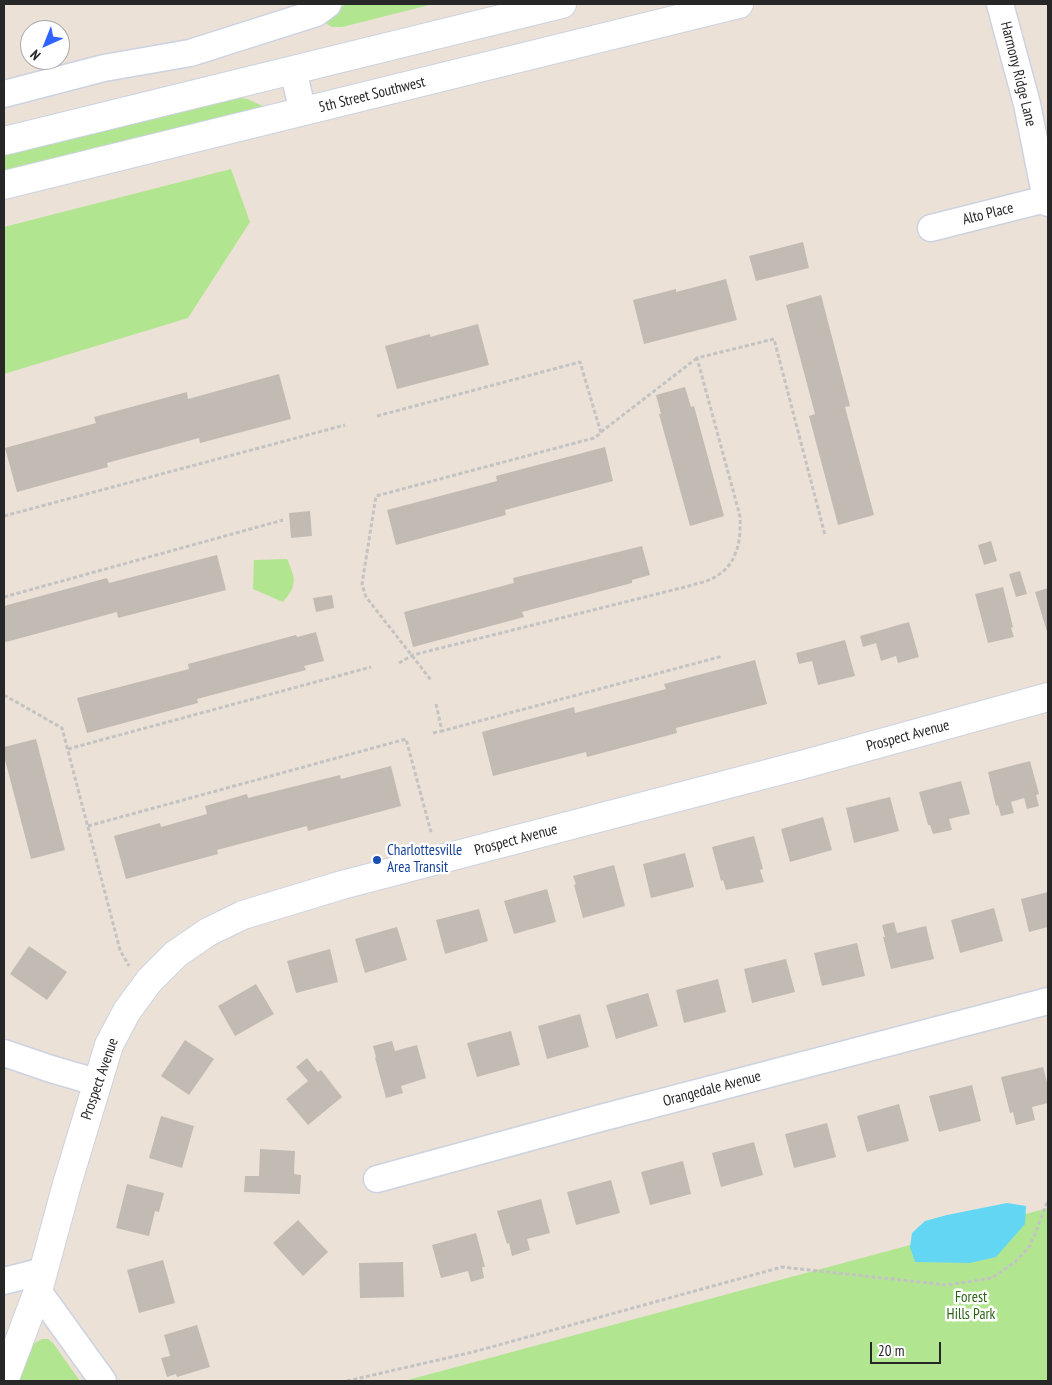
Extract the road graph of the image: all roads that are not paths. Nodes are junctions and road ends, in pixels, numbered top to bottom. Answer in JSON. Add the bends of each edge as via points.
{"nodes":[{"id":1,"x":328,"y":4,"type":"edge"},
{"id":2,"x":562,"y":4,"type":"edge"},
{"id":3,"x":740,"y":4,"type":"edge"},
{"id":4,"x":1000,"y":4,"type":"edge"},
{"id":5,"x":293,"y":70,"type":"junction"},
{"id":6,"x":4,"y":94,"type":"edge"},
{"id":7,"x":304,"y":112,"type":"junction"},
{"id":8,"x":4,"y":141,"type":"edge"},
{"id":9,"x":4,"y":185,"type":"edge"},
{"id":10,"x":1047,"y":201,"type":"edge"},
{"id":11,"x":931,"y":228,"type":"dead end"},
{"id":12,"x":1048,"y":697,"type":"edge"},
{"id":13,"x":1048,"y":1001,"type":"edge"},
{"id":14,"x":4,"y":1053,"type":"edge"},
{"id":15,"x":96,"y":1082,"type":"junction"},
{"id":16,"x":377,"y":1179,"type":"dead end"},
{"id":17,"x":4,"y":1281,"type":"edge"},
{"id":18,"x":41,"y":1281,"type":"junction"},
{"id":19,"x":4,"y":1381,"type":"edge"},
{"id":20,"x":103,"y":1381,"type":"edge"}],
"edges":[{"from":1,"to":6,"type":"street","via":[[316,13],[190,53],[104,68]]},
{"from":2,"to":5,"type":"street"},
{"from":3,"to":7,"type":"street","name":"5th Street Southwest"},
{"from":4,"to":10,"type":"street","name":"Harmony Ridge Lane","via":[[1027,104]]},
{"from":5,"to":7,"type":"street"},
{"from":5,"to":8,"type":"street"},
{"from":7,"to":9,"type":"street","name":"5th Street Southwest"},
{"from":10,"to":11,"type":"street","name":"Alto Place"},
{"from":12,"to":15,"type":"street","name":"Prospect Avenue","via":[[796,767],[342,885],[243,915],[208,932],[176,954],[149,981],[126,1011]]},
{"from":13,"to":16,"type":"street","name":"Orangedale Avenue"},
{"from":14,"to":15,"type":"street"},
{"from":15,"to":18,"type":"street","name":"Prospect Avenue"},
{"from":17,"to":18,"type":"street"},
{"from":18,"to":19,"type":"street","name":"Prospect Avenue"},
{"from":18,"to":20,"type":"street"}]}
